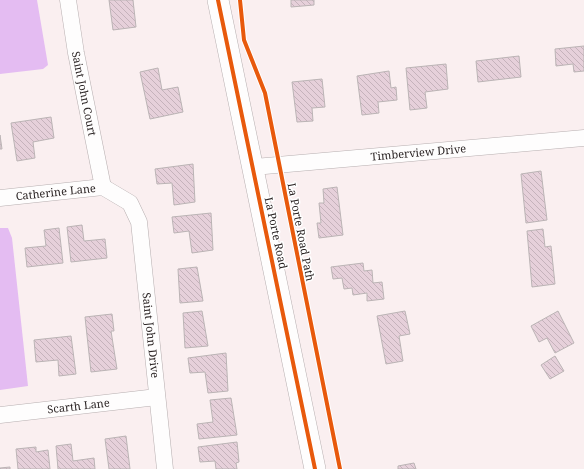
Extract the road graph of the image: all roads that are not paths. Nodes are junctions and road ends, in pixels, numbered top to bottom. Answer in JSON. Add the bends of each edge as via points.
{"nodes":[{"id":1,"x":68,"y":0,"type":"edge"},
{"id":2,"x":218,"y":0,"type":"edge"},
{"id":3,"x":584,"y":141,"type":"edge"},
{"id":4,"x":253,"y":167,"type":"junction"},
{"id":5,"x":103,"y":187,"type":"junction"},
{"id":6,"x":0,"y":198,"type":"edge"},
{"id":7,"x":130,"y":203,"type":"joint"},
{"id":8,"x":157,"y":397,"type":"junction"},
{"id":9,"x":0,"y":415,"type":"edge"},
{"id":10,"x":165,"y":469,"type":"edge"},
{"id":11,"x":315,"y":469,"type":"edge"}],
"edges":[{"from":1,"to":5,"type":"street","name":"Saint John Court"},
{"from":2,"to":4,"type":"street","name":"La Porte Road"},
{"from":3,"to":4,"type":"street","name":"Timberview Drive"},
{"from":4,"to":11,"type":"street","name":"La Porte Road"},
{"from":5,"to":6,"type":"street","name":"Catherine Lane"},
{"from":5,"to":7,"type":"street","name":"Catherine Lane"},
{"from":7,"to":8,"type":"street","name":"Saint John Drive","via":[[139,222]]},
{"from":8,"to":9,"type":"street","name":"Scarth Lane"},
{"from":8,"to":10,"type":"street","name":"Saint John Drive"}]}
